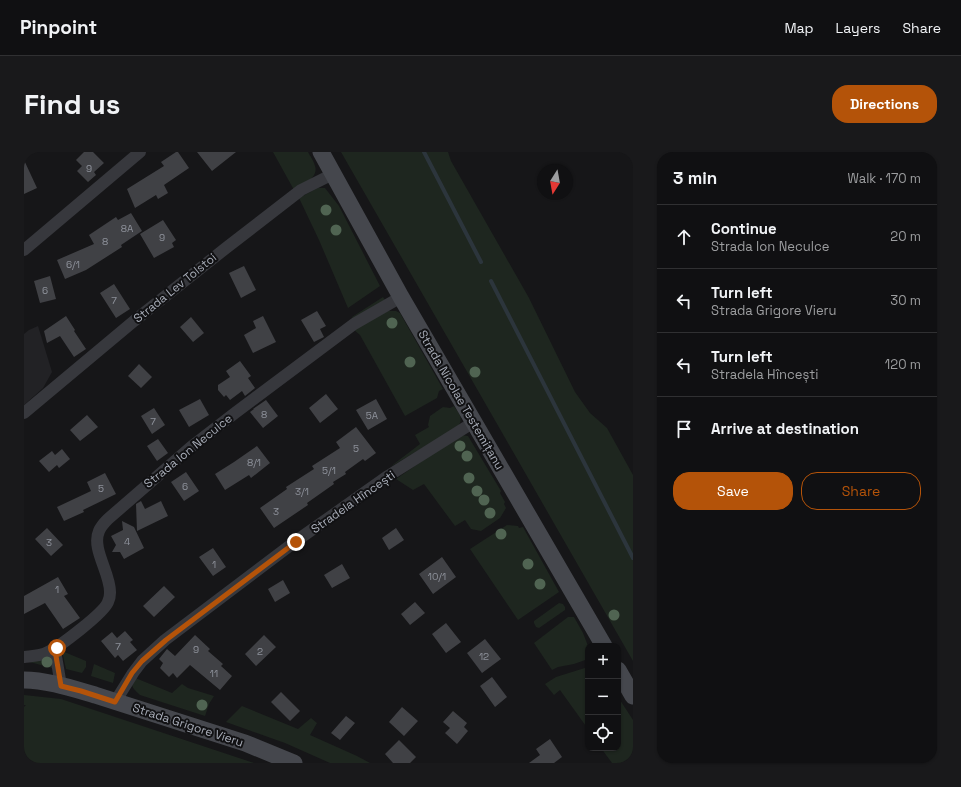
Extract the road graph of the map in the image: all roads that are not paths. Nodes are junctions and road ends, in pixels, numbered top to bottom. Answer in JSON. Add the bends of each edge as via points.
{"nodes":[{"id":1,"x":140,"y":152,"type":"edge"},
{"id":2,"x":321,"y":152,"type":"edge"},
{"id":3,"x":333,"y":174,"type":"junction"},
{"id":4,"x":24,"y":250,"type":"edge"},
{"id":5,"x":401,"y":297,"type":"junction"},
{"id":6,"x":24,"y":413,"type":"edge"},
{"id":7,"x":474,"y":422,"type":"junction"},
{"id":8,"x":602,"y":643,"type":"edge"},
{"id":9,"x":57,"y":648,"type":"junction"},
{"id":10,"x":24,"y":657,"type":"edge"},
{"id":11,"x":621,"y":675,"type":"edge"},
{"id":12,"x":27,"y":679,"type":"edge"},
{"id":13,"x":61,"y":686,"type":"junction"},
{"id":14,"x":633,"y":696,"type":"edge"},
{"id":15,"x":115,"y":702,"type":"junction"},
{"id":16,"x":294,"y":763,"type":"edge"}],
"edges":[{"from":1,"to":4,"type":"street"},
{"from":2,"to":3,"type":"main road","name":"Strada Nicolae Testemițanu"},
{"from":3,"to":5,"type":"main road","name":"Strada Nicolae Testemițanu"},
{"from":3,"to":6,"type":"street","name":"Strada Lev Tolstoi","via":[[301,190],[232,243]]},
{"from":5,"to":7,"type":"main road","name":"Strada Nicolae Testemițanu"},
{"from":5,"to":9,"type":"street","name":"Strada Ion Neculce","via":[[354,324],[191,447],[101,526],[97,538],[109,581],[109,602]]},
{"from":7,"to":8,"type":"main road","name":"Strada Nicolae Testemițanu"},
{"from":7,"to":15,"type":"street","name":"Stradela Hîncești","via":[[388,476],[166,640],[132,673]]},
{"from":9,"to":10,"type":"street","name":"Strada Ion Neculce"},
{"from":9,"to":13,"type":"street"},
{"from":11,"to":14,"type":"main road"},
{"from":12,"to":13,"type":"main road","name":"Strada Grigore Vieru"},
{"from":13,"to":15,"type":"main road","name":"Strada Grigore Vieru"},
{"from":15,"to":16,"type":"main road","name":"Strada Grigore Vieru","via":[[246,744]]}]}
